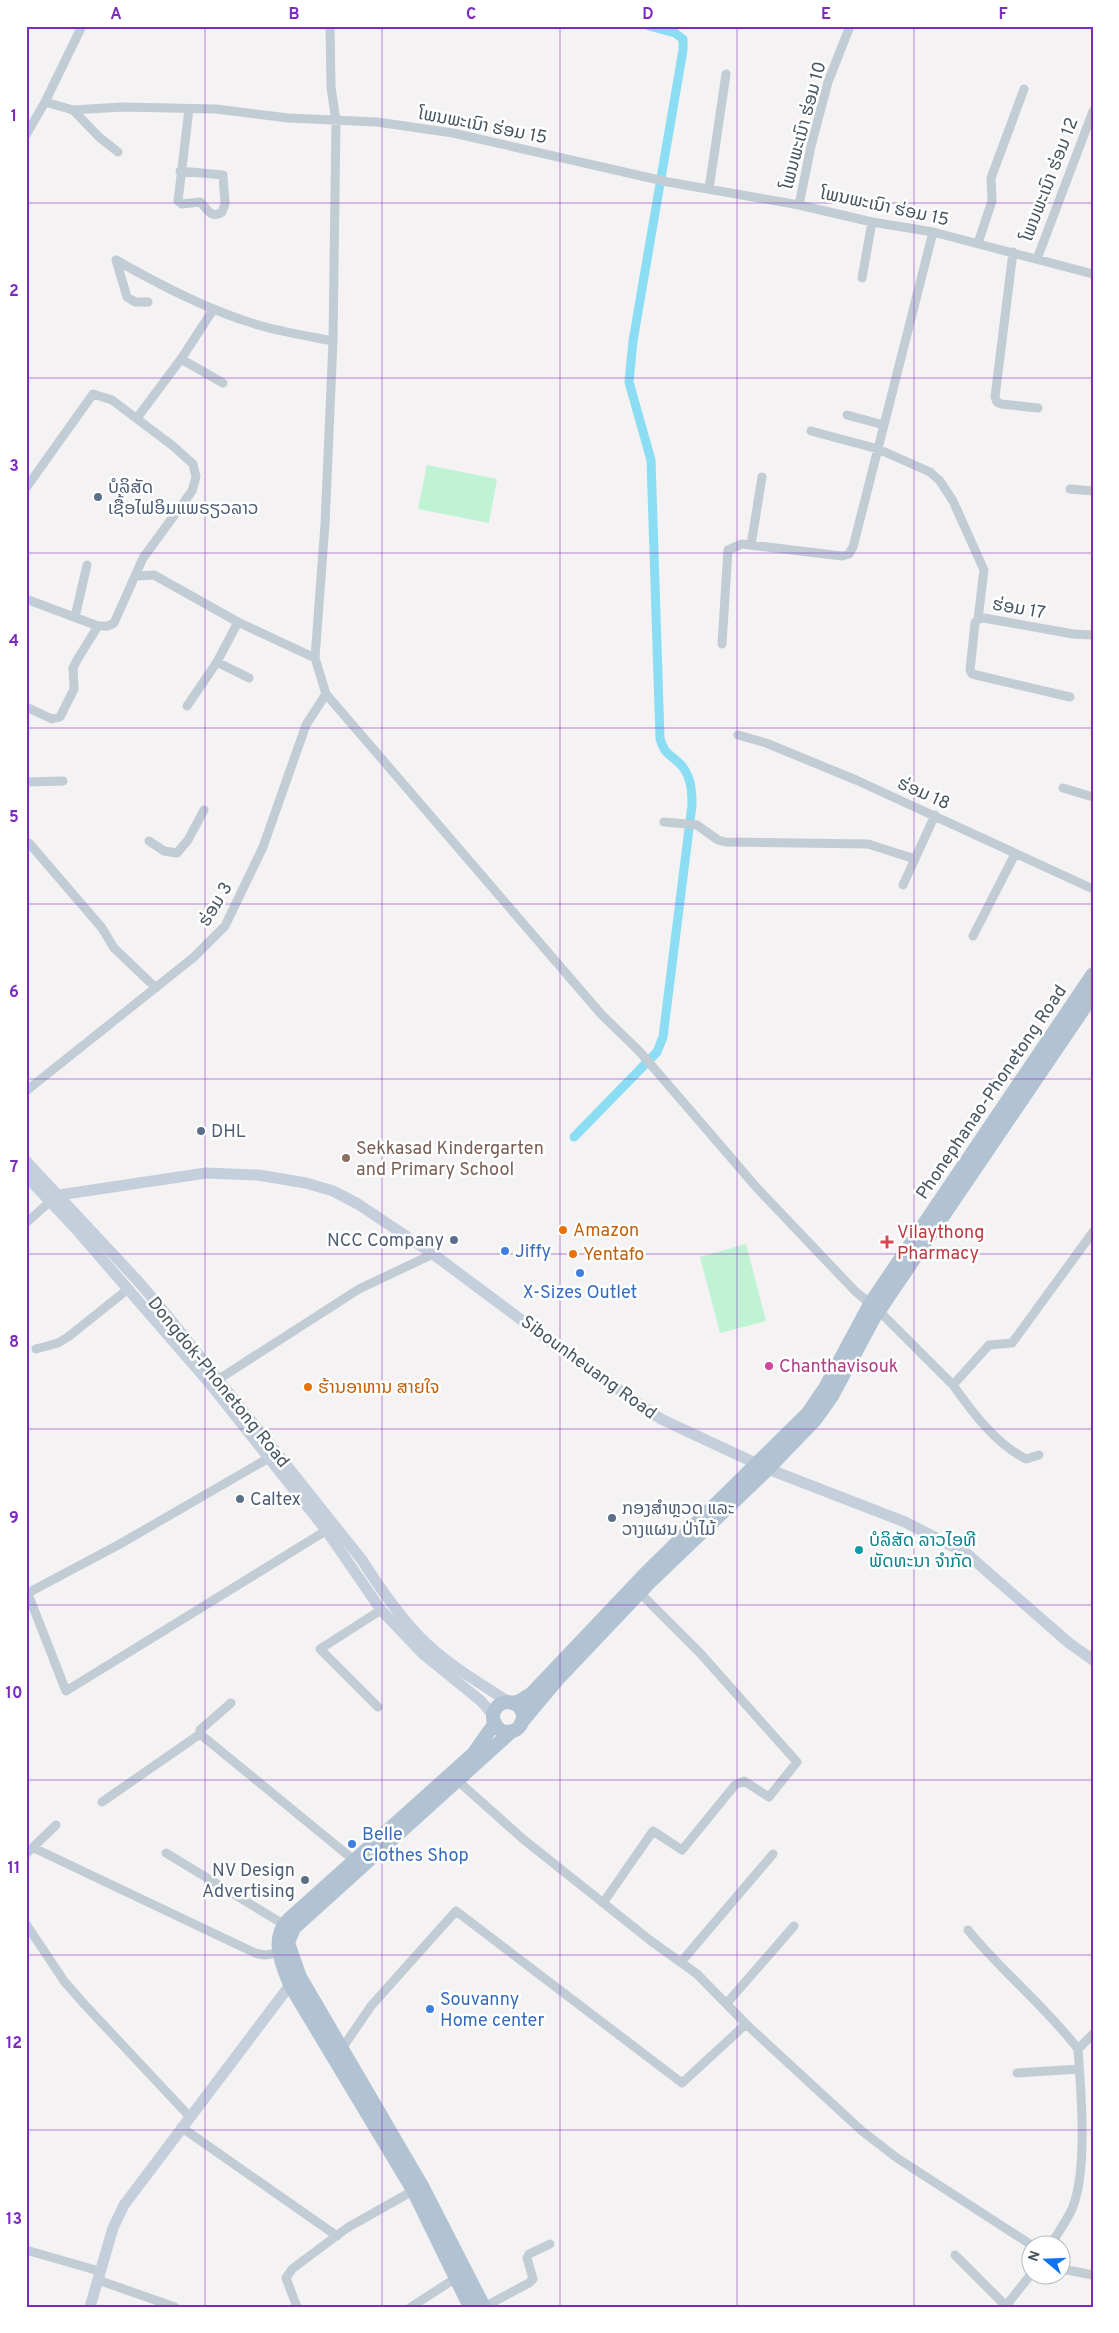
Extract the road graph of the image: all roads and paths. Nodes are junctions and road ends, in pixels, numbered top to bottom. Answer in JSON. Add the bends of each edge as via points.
{"nodes":[{"id":1,"x":82,"y":26,"type":"edge"},
{"id":2,"x":330,"y":26,"type":"edge"},
{"id":3,"x":850,"y":26,"type":"edge"},
{"id":4,"x":726,"y":74,"type":"dead end"},
{"id":5,"x":1024,"y":88,"type":"dead end"},
{"id":6,"x":45,"y":102,"type":"junction"},
{"id":7,"x":189,"y":109,"type":"junction"},
{"id":8,"x":73,"y":110,"type":"junction"},
{"id":9,"x":1093,"y":111,"type":"edge"},
{"id":10,"x":336,"y":121,"type":"junction"},
{"id":11,"x":26,"y":135,"type":"edge"},
{"id":12,"x":118,"y":152,"type":"dead end"},
{"id":13,"x":180,"y":171,"type":"junction"},
{"id":14,"x":709,"y":190,"type":"junction"},
{"id":15,"x":799,"y":205,"type":"junction"},
{"id":16,"x":872,"y":222,"type":"junction"},
{"id":17,"x":933,"y":232,"type":"junction"},
{"id":18,"x":978,"y":243,"type":"junction"},
{"id":19,"x":1014,"y":252,"type":"junction"},
{"id":20,"x":1036,"y":259,"type":"junction"},
{"id":21,"x":1093,"y":274,"type":"edge"},
{"id":22,"x":862,"y":278,"type":"dead end"},
{"id":23,"x":148,"y":302,"type":"dead end"},
{"id":24,"x":213,"y":310,"type":"junction"},
{"id":25,"x":333,"y":341,"type":"junction"},
{"id":26,"x":181,"y":359,"type":"junction"},
{"id":27,"x":223,"y":383,"type":"dead end"},
{"id":28,"x":1038,"y":408,"type":"dead end"},
{"id":29,"x":847,"y":415,"type":"dead end"},
{"id":30,"x":137,"y":418,"type":"junction"},
{"id":31,"x":884,"y":425,"type":"junction"},
{"id":32,"x":810,"y":431,"type":"dead end"},
{"id":33,"x":878,"y":449,"type":"junction"},
{"id":34,"x":762,"y":477,"type":"dead end"},
{"id":35,"x":26,"y":488,"type":"edge"},
{"id":36,"x":1070,"y":489,"type":"dead end"},
{"id":37,"x":1093,"y":491,"type":"edge"},
{"id":38,"x":751,"y":545,"type":"junction"},
{"id":39,"x":87,"y":565,"type":"dead end"},
{"id":40,"x":136,"y":576,"type":"junction"},
{"id":41,"x":26,"y":599,"type":"edge"},
{"id":42,"x":75,"y":617,"type":"junction"},
{"id":43,"x":978,"y":619,"type":"junction"},
{"id":44,"x":238,"y":622,"type":"junction"},
{"id":45,"x":98,"y":626,"type":"junction"},
{"id":46,"x":1093,"y":635,"type":"edge"},
{"id":47,"x":722,"y":644,"type":"dead end"},
{"id":48,"x":315,"y":658,"type":"junction"},
{"id":49,"x":217,"y":662,"type":"junction"},
{"id":50,"x":249,"y":678,"type":"dead end"},
{"id":51,"x":326,"y":694,"type":"junction"},
{"id":52,"x":1070,"y":696,"type":"dead end"},
{"id":53,"x":187,"y":706,"type":"dead end"},
{"id":54,"x":26,"y":707,"type":"edge"},
{"id":55,"x":738,"y":735,"type":"dead end"},
{"id":56,"x":63,"y":781,"type":"dead end"},
{"id":57,"x":26,"y":782,"type":"edge"},
{"id":58,"x":1063,"y":788,"type":"dead end"},
{"id":59,"x":1093,"y":797,"type":"edge"},
{"id":60,"x":204,"y":810,"type":"dead end"},
{"id":61,"x":935,"y":815,"type":"junction"},
{"id":62,"x":664,"y":822,"type":"dead end"},
{"id":63,"x":149,"y":841,"type":"dead end"},
{"id":64,"x":29,"y":843,"type":"dead end"},
{"id":65,"x":1015,"y":854,"type":"junction"},
{"id":66,"x":915,"y":859,"type":"junction"},
{"id":67,"x":903,"y":884,"type":"dead end"},
{"id":68,"x":1093,"y":889,"type":"edge"},
{"id":69,"x":973,"y":936,"type":"dead end"},
{"id":70,"x":1093,"y":974,"type":"edge"},
{"id":71,"x":156,"y":988,"type":"junction"},
{"id":72,"x":1093,"y":995,"type":"edge"},
{"id":73,"x":26,"y":1091,"type":"edge"},
{"id":74,"x":26,"y":1161,"type":"edge"},
{"id":75,"x":26,"y":1176,"type":"edge"},
{"id":76,"x":55,"y":1198,"type":"junction"},
{"id":77,"x":26,"y":1223,"type":"edge"},
{"id":78,"x":1093,"y":1232,"type":"edge"},
{"id":79,"x":433,"y":1254,"type":"junction"},
{"id":80,"x":128,"y":1289,"type":"junction"},
{"id":81,"x":874,"y":1308,"type":"junction"},
{"id":82,"x":36,"y":1349,"type":"dead end"},
{"id":83,"x":218,"y":1379,"type":"junction"},
{"id":84,"x":953,"y":1385,"type":"junction"},
{"id":85,"x":1038,"y":1455,"type":"dead end"},
{"id":86,"x":272,"y":1456,"type":"junction"},
{"id":87,"x":762,"y":1467,"type":"junction"},
{"id":88,"x":330,"y":1528,"type":"junction"},
{"id":89,"x":647,"y":1578,"type":"junction"},
{"id":90,"x":640,"y":1593,"type":"junction"},
{"id":91,"x":27,"y":1594,"type":"edge"},
{"id":92,"x":381,"y":1610,"type":"junction"},
{"id":93,"x":1093,"y":1660,"type":"edge"},
{"id":94,"x":460,"y":1677,"type":"junction"},
{"id":95,"x":510,"y":1702,"type":"junction"},
{"id":96,"x":231,"y":1703,"type":"dead end"},
{"id":97,"x":378,"y":1706,"type":"dead end"},
{"id":98,"x":494,"y":1719,"type":"junction"},
{"id":99,"x":517,"y":1727,"type":"junction"},
{"id":100,"x":200,"y":1734,"type":"junction"},
{"id":101,"x":458,"y":1781,"type":"junction"},
{"id":102,"x":102,"y":1802,"type":"dead end"},
{"id":103,"x":56,"y":1825,"type":"dead end"},
{"id":104,"x":30,"y":1851,"type":"edge"},
{"id":105,"x":166,"y":1853,"type":"dead end"},
{"id":106,"x":774,"y":1854,"type":"dead end"},
{"id":107,"x":355,"y":1861,"type":"junction"},
{"id":108,"x":603,"y":1903,"type":"junction"},
{"id":109,"x":26,"y":1924,"type":"edge"},
{"id":110,"x":794,"y":1926,"type":"dead end"},
{"id":111,"x":288,"y":1927,"type":"junction"},
{"id":112,"x":968,"y":1930,"type":"dead end"},
{"id":113,"x":279,"y":1954,"type":"junction"},
{"id":114,"x":681,"y":1962,"type":"junction"},
{"id":115,"x":294,"y":1980,"type":"junction"},
{"id":116,"x":726,"y":2003,"type":"junction"},
{"id":117,"x":746,"y":2024,"type":"junction"},
{"id":118,"x":1093,"y":2034,"type":"edge"},
{"id":119,"x":1078,"y":2049,"type":"junction"},
{"id":120,"x":341,"y":2050,"type":"junction"},
{"id":121,"x":1079,"y":2069,"type":"junction"},
{"id":122,"x":1017,"y":2073,"type":"dead end"},
{"id":123,"x":190,"y":2117,"type":"junction"},
{"id":124,"x":181,"y":2127,"type":"junction"},
{"id":125,"x":418,"y":2188,"type":"junction"},
{"id":126,"x":337,"y":2236,"type":"junction"},
{"id":127,"x":1056,"y":2236,"type":"edge"},
{"id":128,"x":1022,"y":2239,"type":"edge"},
{"id":129,"x":550,"y":2244,"type":"dead end"},
{"id":130,"x":26,"y":2250,"type":"edge"},
{"id":131,"x":954,"y":2255,"type":"dead end"},
{"id":132,"x":1072,"y":2271,"type":"edge"},
{"id":133,"x":99,"y":2275,"type":"junction"},
{"id":134,"x":1093,"y":2275,"type":"edge"},
{"id":135,"x":456,"y":2278,"type":"junction"},
{"id":136,"x":1022,"y":2286,"type":"edge"},
{"id":137,"x":1006,"y":2306,"type":"edge"},
{"id":138,"x":90,"y":2307,"type":"edge"},
{"id":139,"x":175,"y":2307,"type":"edge"},
{"id":140,"x":297,"y":2307,"type":"edge"},
{"id":141,"x":411,"y":2307,"type":"edge"},
{"id":142,"x":470,"y":2307,"type":"edge"},
{"id":143,"x":484,"y":2307,"type":"edge"}],
"edges":[{"from":1,"to":6,"type":"street"},
{"from":2,"to":10,"type":"street","via":[[331,87]]},
{"from":3,"to":15,"type":"street","name":"ໂພນພະເນົາ ຮ່ອມ 10","via":[[828,82]]},
{"from":4,"to":14,"type":"street"},
{"from":5,"to":18,"type":"street","via":[[992,178],[992,202]]},
{"from":6,"to":8,"type":"street"},
{"from":6,"to":11,"type":"street"},
{"from":7,"to":8,"type":"street","name":"ໂພນພະເນົາ ຮ່ອມ 15","via":[[122,107]]},
{"from":7,"to":10,"type":"street","name":"ໂພນພະເນົາ ຮ່ອມ 15"},
{"from":7,"to":13,"type":"street"},
{"from":8,"to":12,"type":"street"},
{"from":9,"to":20,"type":"street","name":"ໂພນພະເນົາ ຮ່ອມ 12"},
{"from":10,"to":14,"type":"street","name":"ໂພນພະເນົາ ຮ່ອມ 15","via":[[377,122],[453,133]]},
{"from":10,"to":25,"type":"street"},
{"from":13,"to":13,"type":"street","via":[[180,203],[200,202],[208,213],[216,215],[222,212],[225,204],[223,174]]},
{"from":14,"to":15,"type":"street","name":"ໂພນພະເນົາ ຮ່ອມ 15"},
{"from":15,"to":16,"type":"street","name":"ໂພນພະເນົາ ຮ່ອມ 15"},
{"from":16,"to":17,"type":"street","name":"ໂພນພະເນົາ ຮ່ອມ 15"},
{"from":16,"to":22,"type":"street"},
{"from":17,"to":18,"type":"street","name":"ໂພນພະເນົາ ຮ່ອມ 15"},
{"from":17,"to":31,"type":"street"},
{"from":18,"to":19,"type":"street","name":"ໂພນພະເນົາ ຮ່ອມ 15"},
{"from":19,"to":20,"type":"street","name":"ໂພນພະເນົາ ຮ່ອມ 15"},
{"from":19,"to":28,"type":"street","via":[[995,398],[1001,404]]},
{"from":20,"to":21,"type":"street","name":"ໂພນພະເນົາ ຮ່ອມ 15"},
{"from":23,"to":24,"type":"street","via":[[135,302],[127,297],[116,260]]},
{"from":24,"to":25,"type":"street","via":[[259,325]]},
{"from":24,"to":26,"type":"street"},
{"from":25,"to":48,"type":"street"},
{"from":26,"to":27,"type":"street"},
{"from":26,"to":30,"type":"street"},
{"from":29,"to":31,"type":"street"},
{"from":30,"to":35,"type":"street","via":[[112,400],[93,394]]},
{"from":30,"to":40,"type":"street","via":[[193,464],[196,477],[192,491],[144,558]]},
{"from":31,"to":33,"type":"street"},
{"from":32,"to":33,"type":"street"},
{"from":33,"to":38,"type":"street","via":[[849,554],[835,556]]},
{"from":33,"to":43,"type":"street","via":[[930,472],[953,501],[984,570]]},
{"from":34,"to":38,"type":"street"},
{"from":36,"to":37,"type":"street"},
{"from":38,"to":47,"type":"street","via":[[742,544],[728,550]]},
{"from":39,"to":42,"type":"street"},
{"from":40,"to":44,"type":"street","via":[[154,575]]},
{"from":40,"to":45,"type":"street","via":[[114,623]]},
{"from":41,"to":42,"type":"street"},
{"from":42,"to":45,"type":"street"},
{"from":43,"to":46,"type":"street","name":"ຮ່ອມ 17"},
{"from":43,"to":52,"type":"street","name":"ຮ່ອມ 17","via":[[975,623],[972,674]]},
{"from":44,"to":48,"type":"street"},
{"from":44,"to":49,"type":"street"},
{"from":45,"to":54,"type":"street","via":[[73,668],[74,689],[60,717],[52,719]]},
{"from":48,"to":51,"type":"street"},
{"from":49,"to":50,"type":"street"},
{"from":49,"to":53,"type":"street"},
{"from":51,"to":71,"type":"street","name":"ຮ່ອມ 3","via":[[301,738],[263,847],[225,926]]},
{"from":51,"to":81,"type":"street","via":[[601,1014],[640,1052],[757,1188],[854,1292]]},
{"from":55,"to":61,"type":"street","name":"ຮ່ອມ 18","via":[[766,742]]},
{"from":56,"to":57,"type":"street"},
{"from":58,"to":59,"type":"street"},
{"from":60,"to":63,"type":"street","via":[[177,853],[164,851]]},
{"from":61,"to":65,"type":"street","name":"ຮ່ອມ 18"},
{"from":61,"to":66,"type":"street"},
{"from":62,"to":66,"type":"street","via":[[697,825],[726,842],[868,844]]},
{"from":64,"to":71,"type":"street","via":[[102,928],[114,948]]},
{"from":65,"to":68,"type":"street","name":"ຮ່ອມ 18"},
{"from":65,"to":69,"type":"street"},
{"from":66,"to":67,"type":"street"},
{"from":70,"to":81,"type":"main road","name":"Phonephanao-Phonetong Road"},
{"from":71,"to":73,"type":"street","name":"ຮ່ອມ 3"},
{"from":72,"to":81,"type":"main road","name":"Phonephanao-Phonetong Road"},
{"from":74,"to":76,"type":"street","name":"Dongdok-Phonetong Road"},
{"from":75,"to":76,"type":"street","name":"Dongdok-Phonetong Road"},
{"from":76,"to":77,"type":"street"},
{"from":76,"to":79,"type":"street","name":"Sibounheuang Road","via":[[206,1173],[258,1175],[333,1191]]},
{"from":76,"to":80,"type":"street","name":"Dongdok-Phonetong Road"},
{"from":76,"to":83,"type":"street","name":"Dongdok-Phonetong Road","via":[[137,1280]]},
{"from":78,"to":84,"type":"street","via":[[1012,1343],[989,1345]]},
{"from":79,"to":83,"type":"street","via":[[359,1289]]},
{"from":79,"to":87,"type":"street","name":"Sibounheuang Road","via":[[554,1345],[661,1419]]},
{"from":80,"to":82,"type":"street","via":[[68,1337]]},
{"from":80,"to":86,"type":"street","name":"Dongdok-Phonetong Road"},
{"from":81,"to":84,"type":"street"},
{"from":81,"to":87,"type":"main road","name":"Phonephanao-Phonetong Road","via":[[832,1396],[815,1420]]},
{"from":83,"to":86,"type":"street","name":"Dongdok-Phonetong Road"},
{"from":84,"to":85,"type":"street","via":[[972,1412],[1014,1454],[1026,1459]]},
{"from":86,"to":88,"type":"street","name":"Dongdok-Phonetong Road"},
{"from":86,"to":91,"type":"street"},
{"from":87,"to":89,"type":"main road","name":"Phonephanao-Phonetong Road"},
{"from":87,"to":93,"type":"street","name":"Sibounheuang Road","via":[[906,1522],[966,1553]]},
{"from":88,"to":91,"type":"street","via":[[66,1691]]},
{"from":88,"to":92,"type":"street","name":"Dongdok-Phonetong Road"},
{"from":88,"to":94,"type":"street","name":"Dongdok-Phonetong Road","via":[[362,1560],[418,1636]]},
{"from":89,"to":90,"type":"main road","name":"Phonephanao-Phonetong Road"},
{"from":89,"to":95,"type":"main road","name":"Phonephanao-Phonetong Road","via":[[530,1694],[520,1701]]},
{"from":90,"to":99,"type":"main road","name":"Phonephanao-Phonetong Road"},
{"from":90,"to":108,"type":"street","via":[[700,1653],[797,1762],[769,1797],[744,1781],[735,1785],[682,1850],[653,1831]]},
{"from":92,"to":94,"type":"street","name":"Dongdok-Phonetong Road","via":[[423,1654]]},
{"from":92,"to":97,"type":"street","via":[[320,1649]]},
{"from":94,"to":95,"type":"street"},
{"from":94,"to":98,"type":"street"},
{"from":95,"to":98,"type":"main road","via":[[498,1706]]},
{"from":95,"to":99,"type":"main road","via":[[522,1712]]},
{"from":96,"to":100,"type":"street","via":[[200,1730]]},
{"from":98,"to":99,"type":"main road","via":[[504,1731]]},
{"from":98,"to":107,"type":"main road","via":[[472,1754]]},
{"from":99,"to":101,"type":"main road","name":"Phonephanao-Phonetong Road"},
{"from":100,"to":102,"type":"street"},
{"from":100,"to":107,"type":"street"},
{"from":101,"to":108,"type":"street","via":[[522,1839]]},
{"from":101,"to":111,"type":"main road","name":"Phonephanao-Phonetong Road"},
{"from":103,"to":104,"type":"street"},
{"from":104,"to":113,"type":"street","via":[[255,1953]]},
{"from":105,"to":111,"type":"street"},
{"from":106,"to":114,"type":"street"},
{"from":107,"to":111,"type":"main road"},
{"from":108,"to":114,"type":"street"},
{"from":109,"to":123,"type":"street","via":[[84,2005]]},
{"from":110,"to":116,"type":"street"},
{"from":111,"to":113,"type":"main road","via":[[278,1942]]},
{"from":111,"to":115,"type":"main road"},
{"from":112,"to":119,"type":"street","via":[[1006,1974],[1060,2025]]},
{"from":113,"to":115,"type":"main road"},
{"from":114,"to":116,"type":"street"},
{"from":115,"to":120,"type":"main road"},
{"from":115,"to":123,"type":"street"},
{"from":115,"to":125,"type":"main road"},
{"from":116,"to":117,"type":"street"},
{"from":117,"to":120,"type":"street","via":[[682,2083],[456,1911],[371,2006]]},
{"from":117,"to":128,"type":"street","via":[[862,2131],[897,2158]]},
{"from":118,"to":119,"type":"street"},
{"from":119,"to":121,"type":"street"},
{"from":120,"to":125,"type":"main road"},
{"from":121,"to":122,"type":"street"},
{"from":121,"to":127,"type":"street","via":[[1081,2166],[1072,2209]]},
{"from":123,"to":124,"type":"street"},
{"from":124,"to":126,"type":"street"},
{"from":124,"to":133,"type":"street","via":[[124,2205],[112,2228]]},
{"from":125,"to":126,"type":"street"},
{"from":125,"to":135,"type":"main road"},
{"from":125,"to":143,"type":"main road"},
{"from":126,"to":140,"type":"street","via":[[288,2273],[286,2278]]},
{"from":129,"to":143,"type":"street","via":[[527,2258],[534,2279]]},
{"from":130,"to":133,"type":"street"},
{"from":131,"to":137,"type":"street"},
{"from":132,"to":134,"type":"street"},
{"from":133,"to":138,"type":"street"},
{"from":133,"to":139,"type":"street"},
{"from":135,"to":141,"type":"street"},
{"from":135,"to":142,"type":"main road"},
{"from":136,"to":137,"type":"street"}]}
